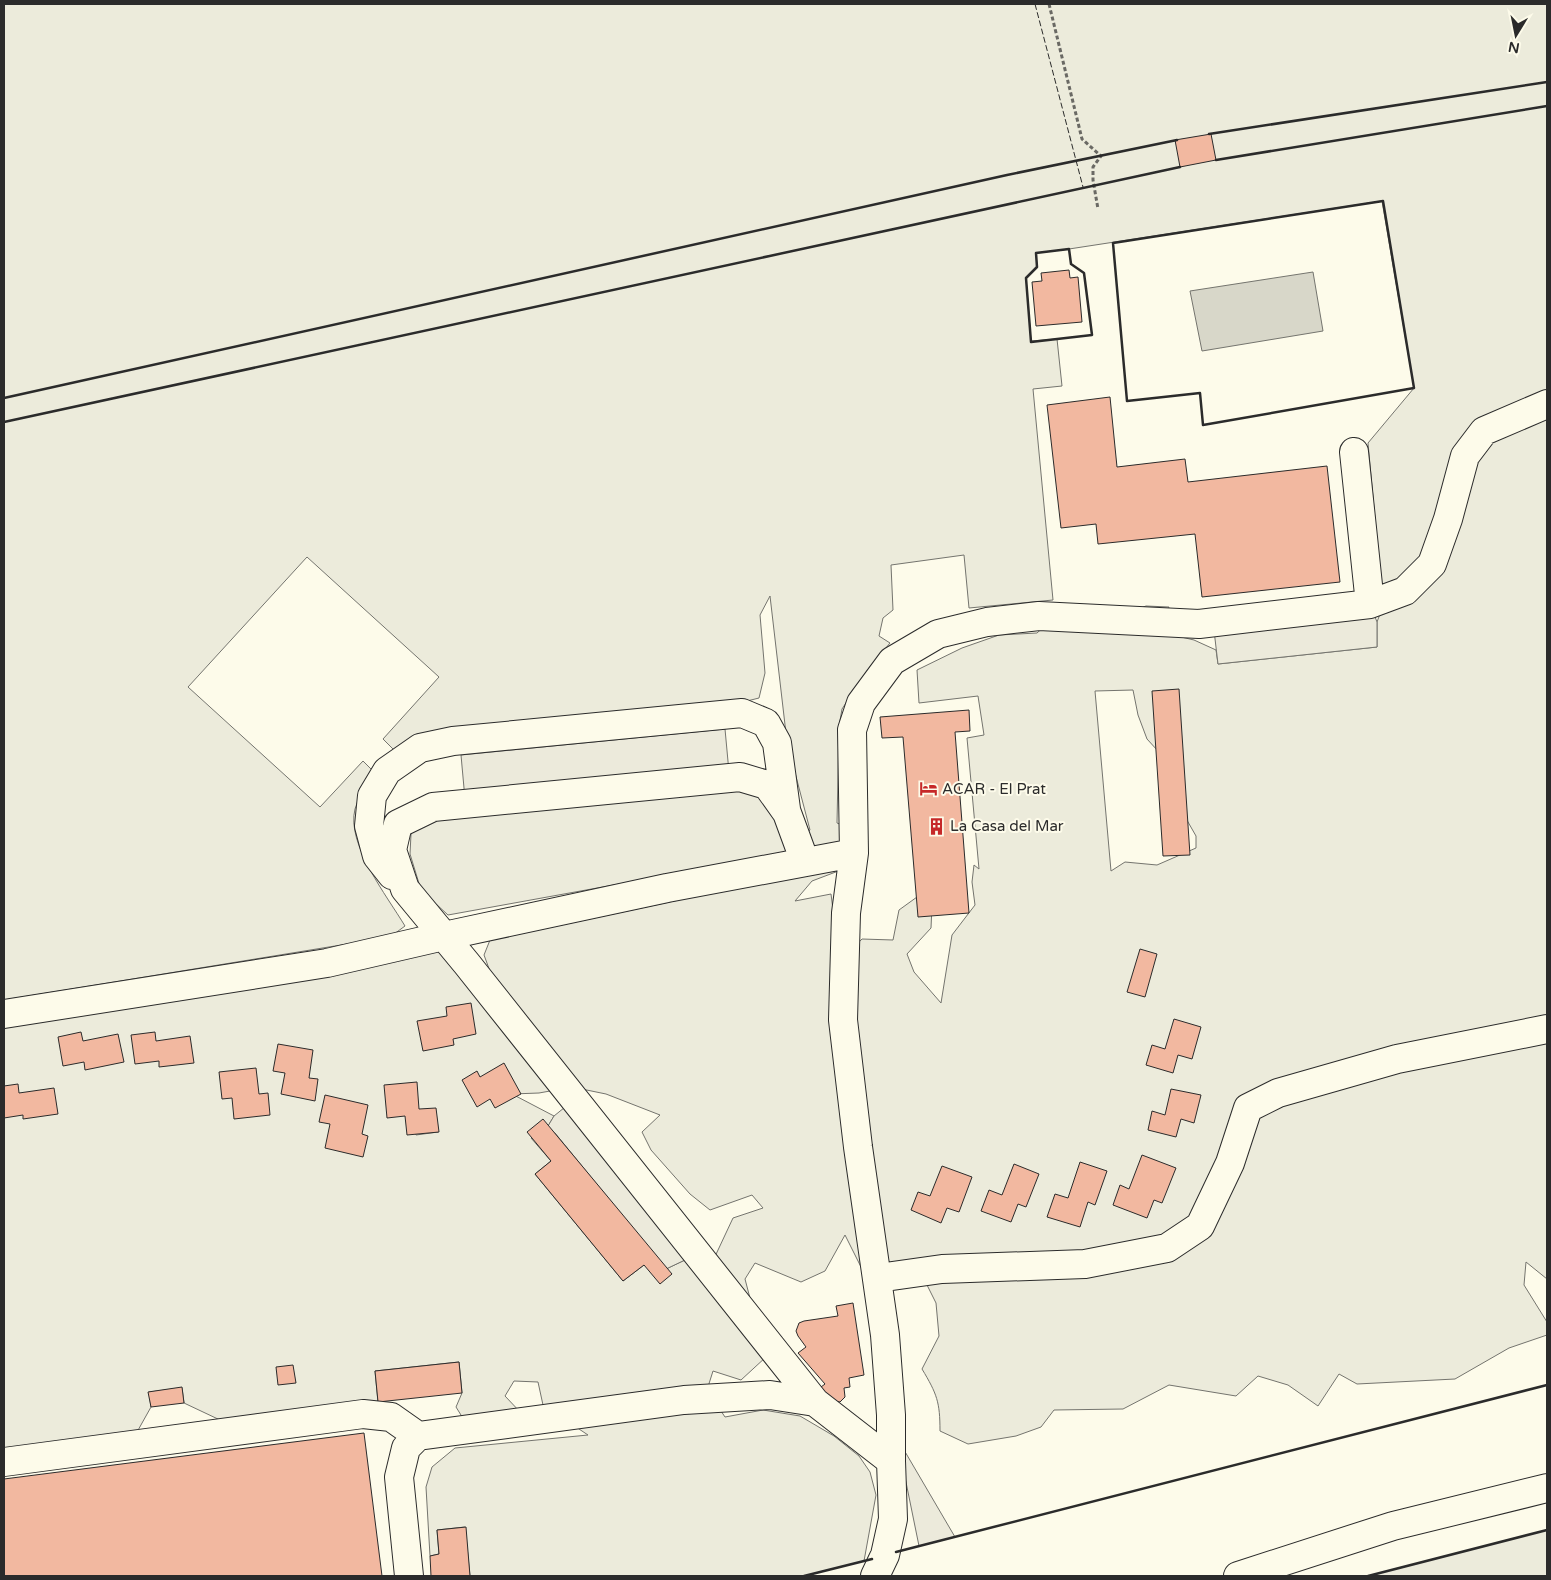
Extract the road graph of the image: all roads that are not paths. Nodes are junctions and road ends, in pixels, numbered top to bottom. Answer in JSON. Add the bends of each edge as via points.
{"nodes":[{"id":1,"x":1547,"y":404,"type":"edge"},
{"id":2,"x":1354,"y":452,"type":"dead end"},
{"id":3,"x":1370,"y":604,"type":"junction"},
{"id":4,"x":787,"y":813,"type":"junction"},
{"id":5,"x":854,"y":853,"type":"junction"},
{"id":6,"x":805,"y":862,"type":"junction"},
{"id":7,"x":405,"y":889,"type":"junction"},
{"id":8,"x":444,"y":936,"type":"junction"},
{"id":9,"x":4,"y":1014,"type":"edge"},
{"id":10,"x":1547,"y":1029,"type":"edge"},
{"id":11,"x":878,"y":1278,"type":"junction"},
{"id":12,"x":815,"y":1402,"type":"junction"},
{"id":13,"x":418,"y":1436,"type":"junction"},
{"id":14,"x":891,"y":1461,"type":"junction"},
{"id":15,"x":4,"y":1462,"type":"edge"},
{"id":16,"x":1547,"y":1488,"type":"edge"},
{"id":17,"x":409,"y":1576,"type":"edge"},
{"id":18,"x":876,"y":1576,"type":"edge"},
{"id":19,"x":1238,"y":1576,"type":"edge"}],
"edges":[{"from":1,"to":3,"type":"lane","via":[[1484,431],[1464,456],[1448,519],[1432,564],[1405,591]]},
{"from":2,"to":3,"type":"lane"},
{"from":3,"to":5,"type":"lane","via":[[1199,624],[1039,616],[987,622],[938,634],[892,662],[861,703],[852,730]]},
{"from":4,"to":6,"type":"lane"},
{"from":4,"to":7,"type":"lane","via":[[767,785],[740,777],[433,807],[398,824],[392,850]]},
{"from":4,"to":7,"type":"lane","via":[[777,743],[766,722],[742,713],[453,741],[420,748],[387,771],[372,796],[369,826],[377,856]]},
{"from":5,"to":6,"type":"lane"},
{"from":5,"to":11,"type":"lane","via":[[846,913],[843,1020]]},
{"from":6,"to":8,"type":"lane"},
{"from":7,"to":8,"type":"lane"},
{"from":8,"to":9,"type":"lane","via":[[328,964]]},
{"from":8,"to":12,"type":"lane"},
{"from":10,"to":11,"type":"lane","via":[[1397,1059],[1278,1093],[1248,1108],[1230,1163],[1200,1226],[1168,1248],[1086,1264],[942,1269]]},
{"from":11,"to":14,"type":"lane","via":[[891,1415]]},
{"from":12,"to":13,"type":"lane","via":[[770,1394],[684,1400]]},
{"from":12,"to":14,"type":"lane"},
{"from":13,"to":15,"type":"lane","via":[[391,1417],[363,1414]]},
{"from":13,"to":17,"type":"lane","via":[[406,1448],[399,1477]]},
{"from":14,"to":18,"type":"lane","via":[[893,1518],[885,1555]]},
{"from":16,"to":19,"type":"lane","via":[[1393,1526]]}]}
